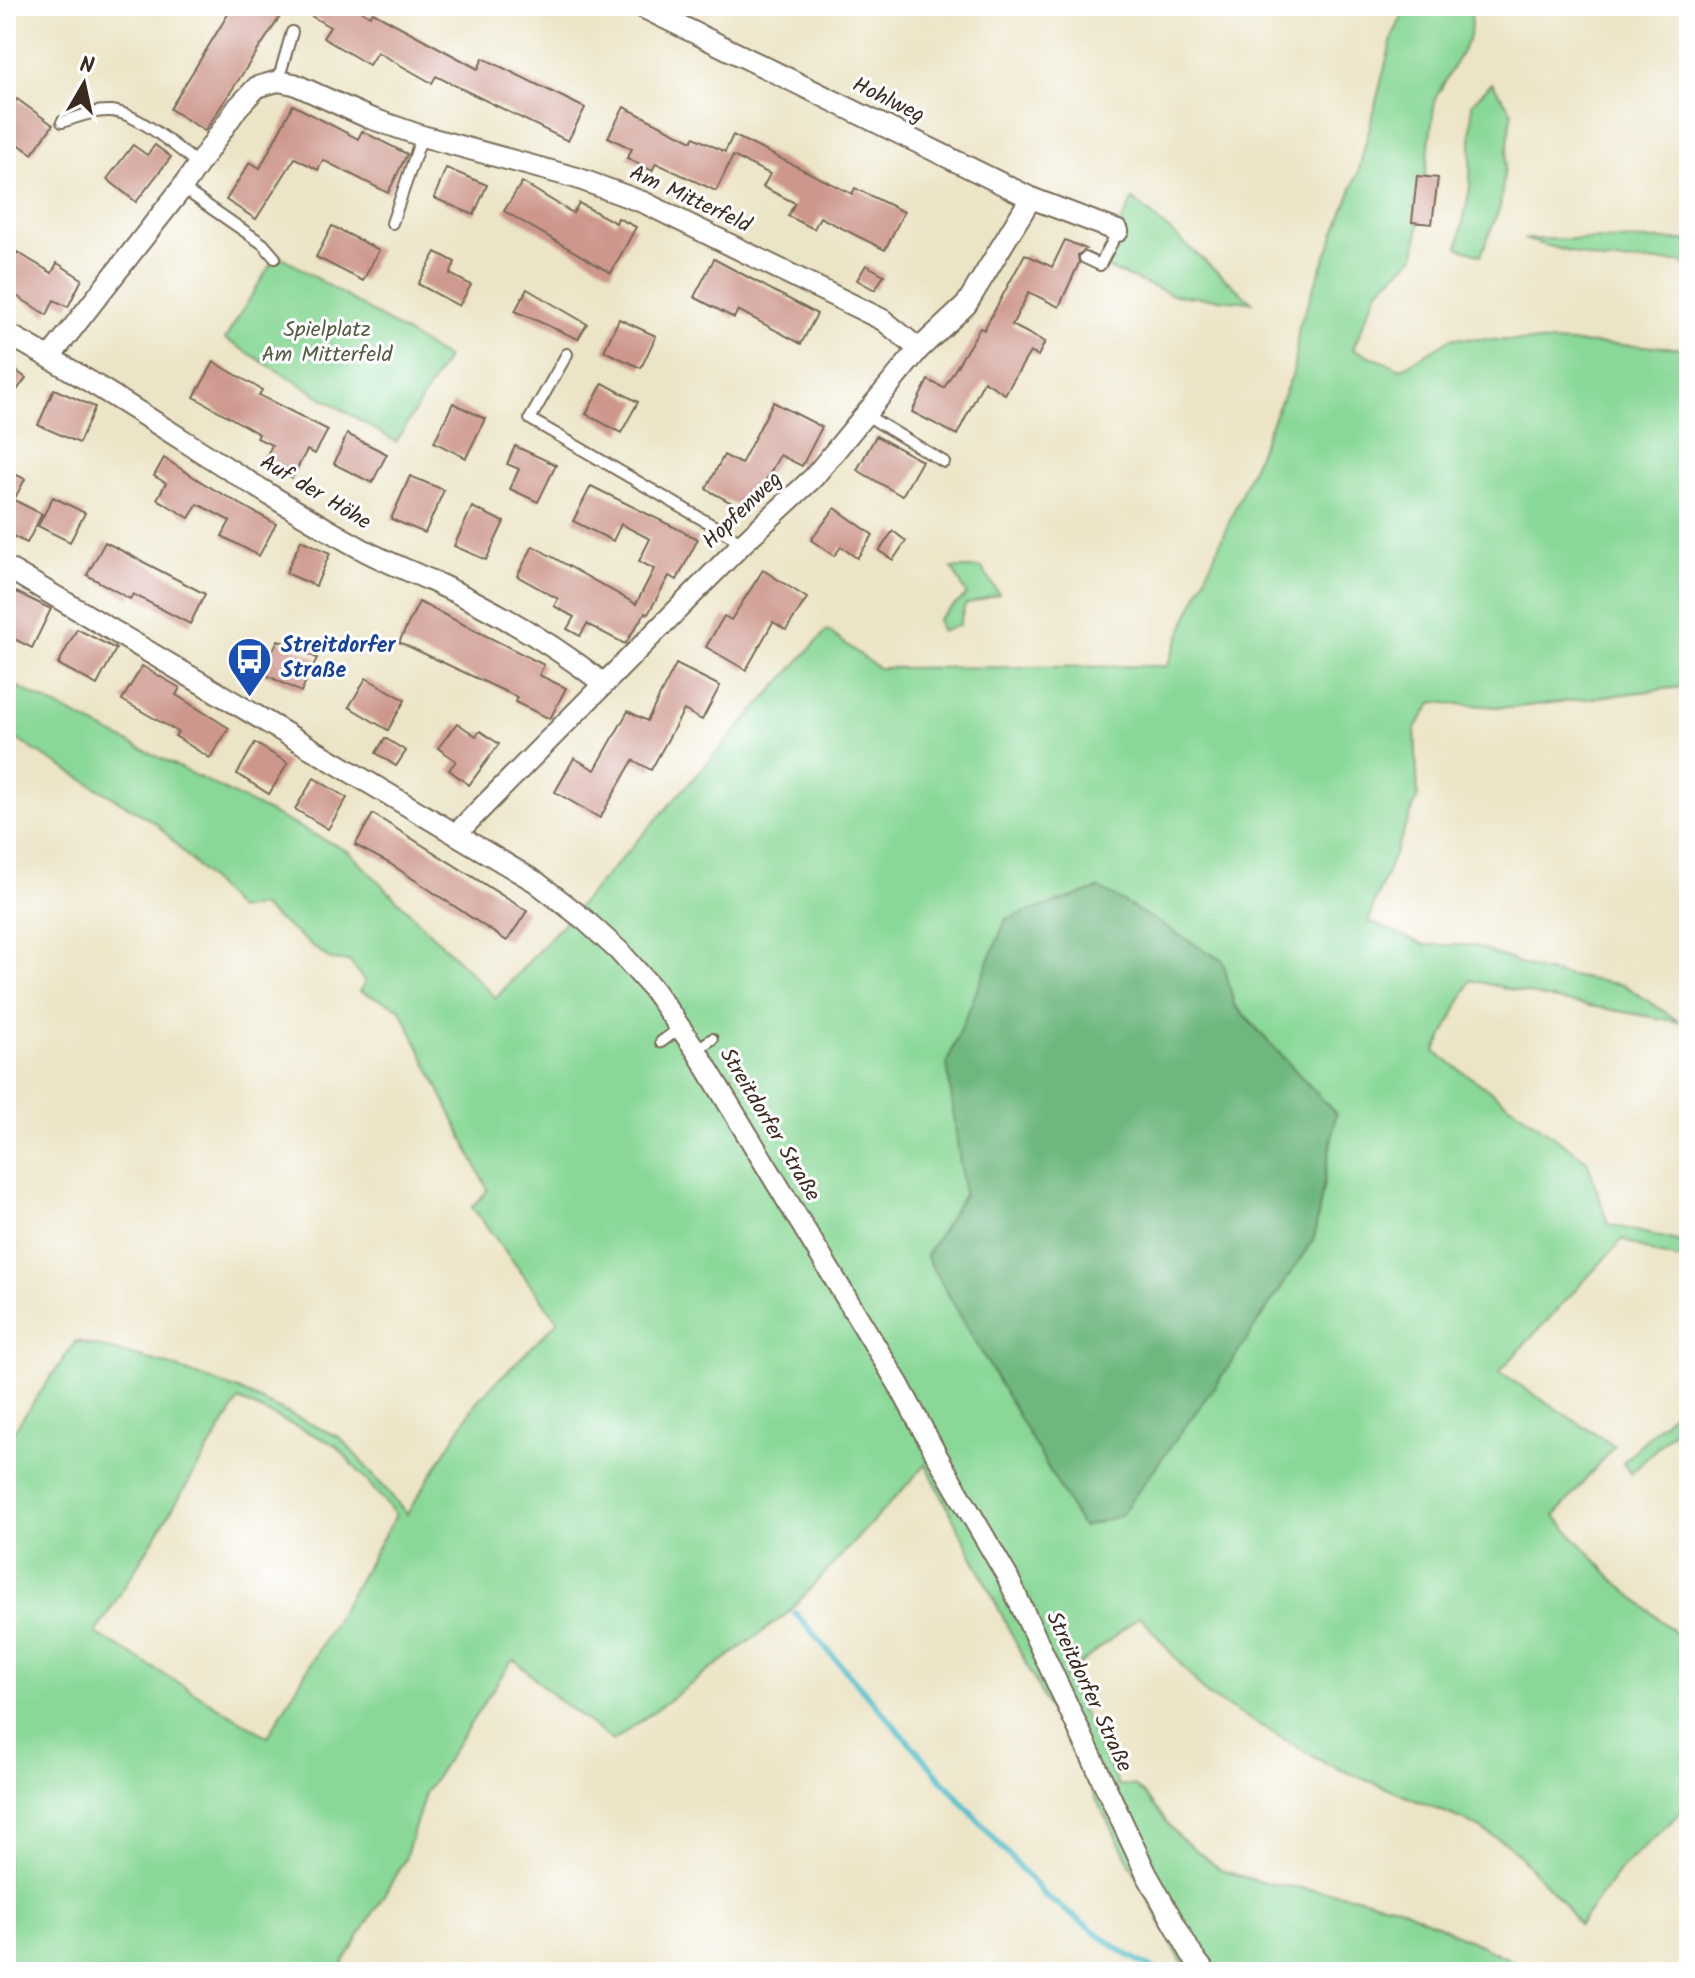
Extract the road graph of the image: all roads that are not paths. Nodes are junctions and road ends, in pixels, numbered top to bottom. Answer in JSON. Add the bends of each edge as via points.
{"nodes":[{"id":1,"x":640,"y":6,"type":"edge"},
{"id":2,"x":292,"y":32,"type":"dead end"},
{"id":3,"x":278,"y":81,"type":"junction"},
{"id":4,"x":62,"y":122,"type":"dead end"},
{"id":5,"x":422,"y":136,"type":"junction"},
{"id":6,"x":198,"y":164,"type":"junction"},
{"id":7,"x":182,"y":188,"type":"junction"},
{"id":8,"x":1031,"y":198,"type":"junction"},
{"id":9,"x":392,"y":223,"type":"dead end"},
{"id":10,"x":1118,"y":231,"type":"joint"},
{"id":11,"x":275,"y":258,"type":"dead end"},
{"id":12,"x":1085,"y":258,"type":"dead end"},
{"id":13,"x":6,"y":333,"type":"edge"},
{"id":14,"x":919,"y":349,"type":"junction"},
{"id":15,"x":567,"y":354,"type":"dead end"},
{"id":16,"x":50,"y":357,"type":"junction"},
{"id":17,"x":866,"y":415,"type":"junction"},
{"id":18,"x":944,"y":462,"type":"dead end"},
{"id":19,"x":743,"y":543,"type":"junction"},
{"id":20,"x":6,"y":567,"type":"edge"},
{"id":21,"x":604,"y":684,"type":"junction"},
{"id":22,"x":457,"y":833,"type":"junction"},
{"id":23,"x":680,"y":1028,"type":"junction"},
{"id":24,"x":661,"y":1042,"type":"dead end"},
{"id":25,"x":1205,"y":1972,"type":"edge"}],
"edges":[{"from":1,"to":8,"type":"street","name":"Hohlweg"},
{"from":2,"to":3,"type":"lane"},
{"from":3,"to":5,"type":"street","name":"Am Mitterfeld"},
{"from":3,"to":6,"type":"street","via":[[249,95]]},
{"from":4,"to":6,"type":"lane","via":[[114,111]]},
{"from":5,"to":9,"type":"lane"},
{"from":5,"to":14,"type":"street","name":"Am Mitterfeld","via":[[577,178],[645,203],[883,320]]},
{"from":6,"to":7,"type":"street"},
{"from":7,"to":11,"type":"lane"},
{"from":7,"to":16,"type":"street"},
{"from":8,"to":10,"type":"street","name":"Hohlweg"},
{"from":8,"to":14,"type":"street","name":"Hopfenweg","via":[[966,305]]},
{"from":10,"to":12,"type":"lane","via":[[1100,265]]},
{"from":13,"to":16,"type":"street","name":"Auf der Höhe"},
{"from":14,"to":17,"type":"street","name":"Hopfenweg"},
{"from":15,"to":19,"type":"lane","via":[[530,419]]},
{"from":16,"to":21,"type":"street","name":"Auf der Höhe","via":[[347,540],[503,617]]},
{"from":17,"to":18,"type":"lane"},
{"from":17,"to":19,"type":"street","name":"Hopfenweg","via":[[813,478]]},
{"from":19,"to":21,"type":"street","name":"Hopfenweg"},
{"from":20,"to":22,"type":"street","name":"Streitdorfer Straße"},
{"from":21,"to":22,"type":"street","name":"Hopfenweg"},
{"from":22,"to":23,"type":"street","name":"Streitdorfer Straße","via":[[585,920],[652,988]]},
{"from":23,"to":24,"type":"lane"},
{"from":23,"to":25,"type":"street","name":"Streitdorfer Straße","via":[[704,1045],[861,1329],[1007,1576],[1146,1873]]}]}
